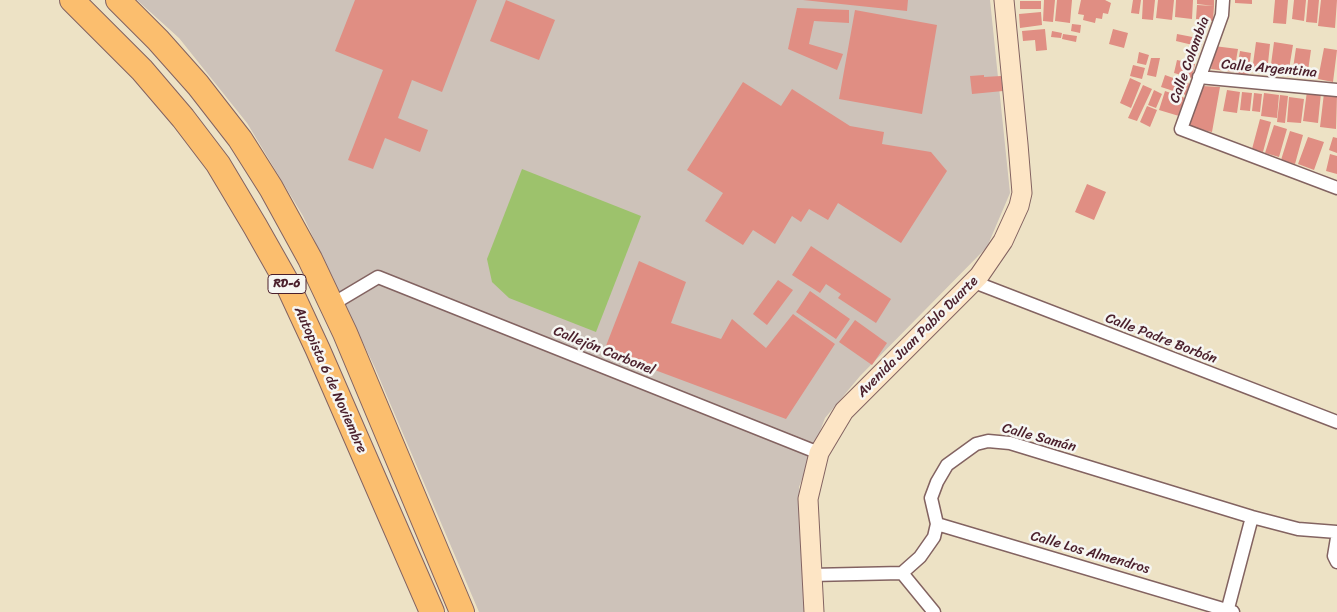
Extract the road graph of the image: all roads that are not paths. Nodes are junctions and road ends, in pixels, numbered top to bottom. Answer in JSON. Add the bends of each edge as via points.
{"nodes":[{"id":1,"x":72,"y":0,"type":"edge"},
{"id":2,"x":118,"y":0,"type":"edge"},
{"id":3,"x":1004,"y":0,"type":"edge"},
{"id":4,"x":1223,"y":0,"type":"edge"},
{"id":5,"x":1198,"y":77,"type":"junction"},
{"id":6,"x":1337,"y":90,"type":"edge"},
{"id":7,"x":1337,"y":188,"type":"edge"},
{"id":8,"x":974,"y":282,"type":"junction"},
{"id":9,"x":332,"y":305,"type":"junction"},
{"id":10,"x":1337,"y":422,"type":"edge"},
{"id":11,"x":819,"y":453,"type":"junction"},
{"id":12,"x":1252,"y":518,"type":"junction"},
{"id":13,"x":937,"y":524,"type":"junction"},
{"id":14,"x":1337,"y":532,"type":"edge"},
{"id":15,"x":1337,"y":538,"type":"edge"},
{"id":16,"x":1337,"y":562,"type":"edge"},
{"id":17,"x":902,"y":573,"type":"junction"},
{"id":18,"x":811,"y":575,"type":"junction"},
{"id":19,"x":1229,"y":611,"type":"edge"},
{"id":20,"x":432,"y":612,"type":"edge"},
{"id":21,"x":462,"y":612,"type":"edge"},
{"id":22,"x":814,"y":612,"type":"edge"},
{"id":23,"x":934,"y":612,"type":"edge"}],
"edges":[{"from":1,"to":20,"type":"highway","name":"Autopista 6 de Noviembre","number":"RD-6","via":[[142,70],[184,118],[218,164],[255,226],[285,279],[318,350]]},
{"from":2,"to":9,"type":"highway","number":"RD-6","via":[[198,85],[240,139],[302,243]]},
{"from":3,"to":8,"type":"main road","name":"Avenida Juan Pablo Duarte","via":[[1022,193],[1003,241]]},
{"from":4,"to":5,"type":"street","name":"Calle Colombia","via":[[1222,15]]},
{"from":5,"to":6,"type":"street","name":"Calle Argentina"},
{"from":5,"to":7,"type":"street","name":"Calle Colombia","via":[[1181,129]]},
{"from":8,"to":10,"type":"street","name":"Calle Padre Borbón"},
{"from":8,"to":11,"type":"main road","name":"Avenida Juan Pablo Duarte","via":[[844,411]]},
{"from":9,"to":11,"type":"street","name":"Callejón Carbonel","via":[[378,277]]},
{"from":9,"to":21,"type":"highway","number":"RD-6"},
{"from":11,"to":18,"type":"main road","name":"Avenida Juan Pablo Duarte","via":[[808,499]]},
{"from":12,"to":13,"type":"street","name":"Calle Samán","via":[[1010,443],[988,441],[976,444],[961,454],[947,466],[937,482],[931,498]]},
{"from":12,"to":14,"type":"street","name":"Calle Samán","via":[[1298,529]]},
{"from":12,"to":19,"type":"street"},
{"from":13,"to":17,"type":"street","via":[[934,537],[925,550]]},
{"from":13,"to":19,"type":"street","name":"Calle Los Almendros"},
{"from":15,"to":16,"type":"street","via":[[1334,556]]},
{"from":17,"to":18,"type":"street"},
{"from":17,"to":23,"type":"street"},
{"from":18,"to":22,"type":"main road","name":"Avenida Juan Pablo Duarte"}]}
